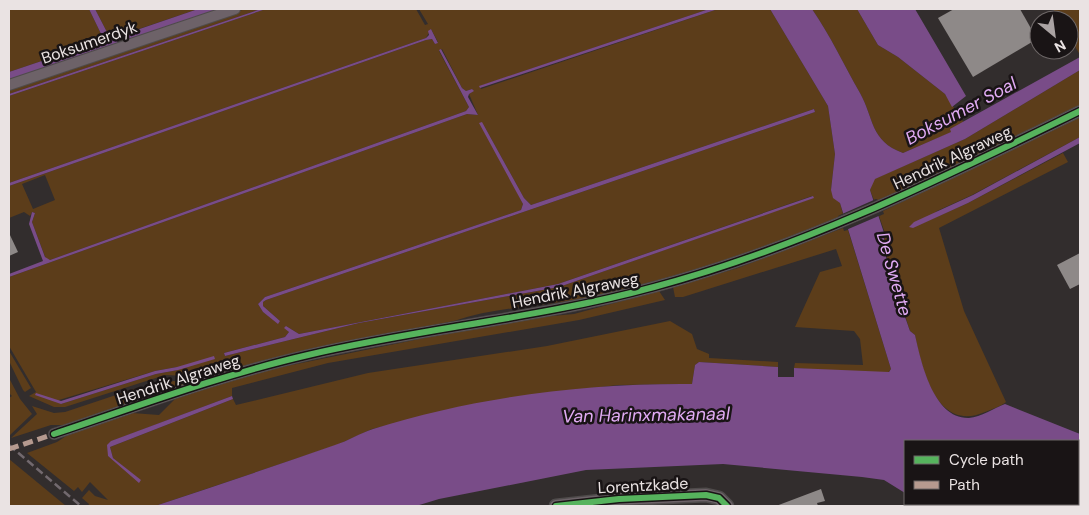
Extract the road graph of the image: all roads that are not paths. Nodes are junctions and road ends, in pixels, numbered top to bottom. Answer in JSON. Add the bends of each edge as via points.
{"nodes":[{"id":1,"x":235,"y":9,"type":"edge"},
{"id":2,"x":9,"y":85,"type":"edge"},
{"id":3,"x":1080,"y":111,"type":"edge"},
{"id":4,"x":54,"y":434,"type":"dead end"},
{"id":5,"x":556,"y":506,"type":"edge"},
{"id":6,"x":727,"y":506,"type":"edge"}],
"edges":[{"from":1,"to":2,"type":"street","name":"Boksumerdyk"},
{"from":3,"to":4,"type":"street","name":"Hendrik Algraweg","via":[[841,224],[737,263],[594,301],[309,354],[231,375]]},
{"from":5,"to":6,"type":"street","name":"Lorentzkade","via":[[706,495],[719,498]]}]}
